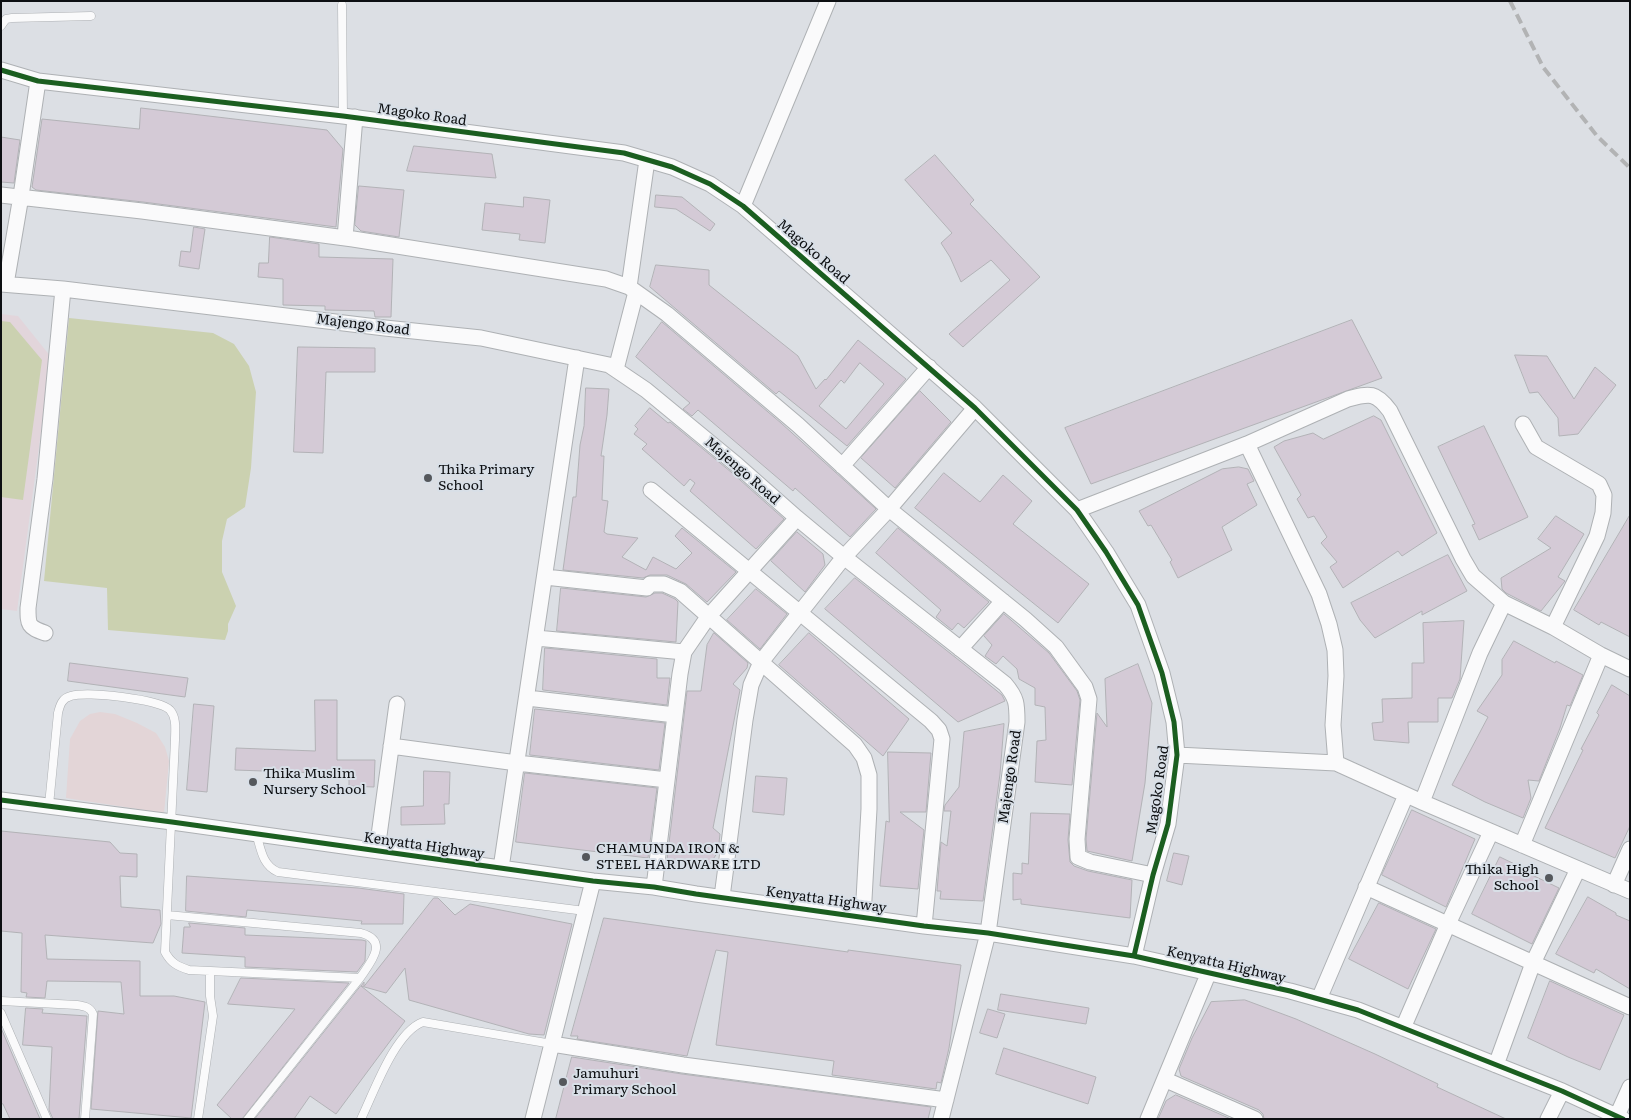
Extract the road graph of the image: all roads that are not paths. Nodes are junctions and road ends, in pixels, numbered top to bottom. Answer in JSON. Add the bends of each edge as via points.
{"nodes":[{"id":1,"x":828,"y":1,"type":"edge"},
{"id":2,"x":342,"y":5,"type":"dead end"},
{"id":3,"x":91,"y":16,"type":"dead end"},
{"id":4,"x":1,"y":26,"type":"edge"},
{"id":5,"x":1,"y":70,"type":"edge"},
{"id":6,"x":38,"y":81,"type":"junction"},
{"id":7,"x":349,"y":117,"type":"junction"},
{"id":8,"x":647,"y":160,"type":"junction"},
{"id":9,"x":1,"y":195,"type":"edge"},
{"id":10,"x":21,"y":196,"type":"junction"},
{"id":11,"x":743,"y":206,"type":"junction"},
{"id":12,"x":345,"y":238,"type":"junction"},
{"id":13,"x":3,"y":284,"type":"edge"},
{"id":14,"x":63,"y":289,"type":"junction"},
{"id":15,"x":633,"y":289,"type":"junction"},
{"id":16,"x":577,"y":358,"type":"junction"},
{"id":17,"x":929,"y":367,"type":"junction"},
{"id":18,"x":616,"y":370,"type":"junction"},
{"id":19,"x":975,"y":408,"type":"junction"},
{"id":20,"x":1523,"y":424,"type":"dead end"},
{"id":21,"x":1247,"y":444,"type":"junction"},
{"id":22,"x":842,"y":466,"type":"junction"},
{"id":23,"x":651,"y":490,"type":"dead end"},
{"id":24,"x":889,"y":509,"type":"junction"},
{"id":25,"x":1076,"y":510,"type":"junction"},
{"id":26,"x":796,"y":518,"type":"junction"},
{"id":27,"x":844,"y":557,"type":"junction"},
{"id":28,"x":750,"y":570,"type":"junction"},
{"id":29,"x":545,"y":577,"type":"junction"},
{"id":30,"x":1003,"y":601,"type":"junction"},
{"id":31,"x":1504,"y":602,"type":"junction"},
{"id":32,"x":802,"y":613,"type":"junction"},
{"id":33,"x":708,"y":617,"type":"junction"},
{"id":34,"x":1553,"y":626,"type":"junction"},
{"id":35,"x":44,"y":633,"type":"dead end"},
{"id":36,"x":536,"y":638,"type":"junction"},
{"id":37,"x":960,"y":649,"type":"junction"},
{"id":38,"x":684,"y":652,"type":"junction"},
{"id":39,"x":1601,"y":655,"type":"junction"},
{"id":40,"x":761,"y":662,"type":"junction"},
{"id":41,"x":1630,"y":669,"type":"edge"},
{"id":42,"x":527,"y":698,"type":"junction"},
{"id":43,"x":397,"y":704,"type":"dead end"},
{"id":44,"x":675,"y":715,"type":"junction"},
{"id":45,"x":391,"y":746,"type":"junction"},
{"id":46,"x":1177,"y":754,"type":"junction"},
{"id":47,"x":517,"y":763,"type":"junction"},
{"id":48,"x":1336,"y":763,"type":"junction"},
{"id":49,"x":667,"y":780,"type":"junction"},
{"id":50,"x":1406,"y":795,"type":"junction"},
{"id":51,"x":1,"y":800,"type":"edge"},
{"id":52,"x":1422,"y":802,"type":"junction"},
{"id":53,"x":49,"y":805,"type":"junction"},
{"id":54,"x":172,"y":822,"type":"junction"},
{"id":55,"x":1491,"y":832,"type":"junction"},
{"id":56,"x":256,"y":834,"type":"junction"},
{"id":57,"x":1522,"y":845,"type":"junction"},
{"id":58,"x":1630,"y":849,"type":"edge"},
{"id":59,"x":377,"y":850,"type":"junction"},
{"id":60,"x":501,"y":868,"type":"junction"},
{"id":61,"x":1578,"y":869,"type":"junction"},
{"id":62,"x":1153,"y":875,"type":"junction"},
{"id":63,"x":593,"y":881,"type":"junction"},
{"id":64,"x":1614,"y":885,"type":"junction"},
{"id":65,"x":654,"y":887,"type":"junction"},
{"id":66,"x":1366,"y":887,"type":"junction"},
{"id":67,"x":1630,"y":892,"type":"edge"},
{"id":68,"x":722,"y":897,"type":"junction"},
{"id":69,"x":585,"y":911,"type":"junction"},
{"id":70,"x":167,"y":915,"type":"junction"},
{"id":71,"x":863,"y":917,"type":"junction"},
{"id":72,"x":1448,"y":924,"type":"junction"},
{"id":73,"x":924,"y":926,"type":"junction"},
{"id":74,"x":988,"y":932,"type":"junction"},
{"id":75,"x":1134,"y":956,"type":"junction"},
{"id":76,"x":1533,"y":963,"type":"junction"},
{"id":77,"x":210,"y":971,"type":"junction"},
{"id":78,"x":1209,"y":972,"type":"junction"},
{"id":79,"x":360,"y":978,"type":"junction"},
{"id":80,"x":1319,"y":999,"type":"junction"},
{"id":81,"x":1,"y":1001,"type":"edge"},
{"id":82,"x":1630,"y":1007,"type":"edge"},
{"id":83,"x":1,"y":1013,"type":"edge"},
{"id":84,"x":1403,"y":1028,"type":"junction"},
{"id":85,"x":552,"y":1044,"type":"junction"},
{"id":86,"x":1496,"y":1065,"type":"junction"},
{"id":87,"x":1166,"y":1080,"type":"junction"},
{"id":88,"x":1630,"y":1087,"type":"edge"},
{"id":89,"x":1562,"y":1090,"type":"junction"},
{"id":90,"x":946,"y":1100,"type":"junction"},
{"id":91,"x":1620,"y":1117,"type":"edge"},
{"id":92,"x":47,"y":1119,"type":"edge"},
{"id":93,"x":85,"y":1119,"type":"edge"},
{"id":94,"x":198,"y":1119,"type":"edge"},
{"id":95,"x":248,"y":1119,"type":"edge"},
{"id":96,"x":361,"y":1119,"type":"edge"},
{"id":97,"x":533,"y":1119,"type":"edge"},
{"id":98,"x":942,"y":1119,"type":"edge"},
{"id":99,"x":1148,"y":1119,"type":"edge"},
{"id":100,"x":1255,"y":1119,"type":"edge"},
{"id":101,"x":1548,"y":1119,"type":"edge"}],
"edges":[{"from":1,"to":11,"type":"street"},
{"from":2,"to":7,"type":"lane"},
{"from":3,"to":4,"type":"lane","via":[[12,18],[6,19]]},
{"from":5,"to":6,"type":"street","name":"Magoko Road"},
{"from":6,"to":7,"type":"street","name":"Magoko Road"},
{"from":6,"to":10,"type":"street"},
{"from":7,"to":8,"type":"street","name":"Magoko Road","via":[[624,153]]},
{"from":7,"to":12,"type":"street"},
{"from":8,"to":11,"type":"street","name":"Magoko Road","via":[[710,184]]},
{"from":8,"to":15,"type":"street"},
{"from":9,"to":10,"type":"street"},
{"from":10,"to":12,"type":"street"},
{"from":10,"to":13,"type":"street"},
{"from":11,"to":17,"type":"street","name":"Magoko Road"},
{"from":12,"to":15,"type":"street","via":[[606,278]]},
{"from":13,"to":14,"type":"street","name":"Majengo Road"},
{"from":14,"to":16,"type":"street","name":"Majengo Road","via":[[481,338]]},
{"from":14,"to":35,"type":"street","via":[[45,479],[28,608],[29,624]]},
{"from":15,"to":18,"type":"street"},
{"from":15,"to":22,"type":"street","via":[[705,346]]},
{"from":16,"to":18,"type":"street","name":"Majengo Road","via":[[609,365]]},
{"from":16,"to":29,"type":"street"},
{"from":17,"to":19,"type":"street","name":"Magoko Road"},
{"from":17,"to":22,"type":"street"},
{"from":18,"to":26,"type":"street","name":"Majengo Road","via":[[646,390],[738,465]]},
{"from":19,"to":24,"type":"street"},
{"from":19,"to":25,"type":"street","name":"Magoko Road"},
{"from":20,"to":34,"type":"street","via":[[1536,447],[1600,484],[1604,495],[1597,536]]},
{"from":21,"to":25,"type":"street"},
{"from":21,"to":31,"type":"street","via":[[1348,400],[1365,394],[1375,396],[1390,411],[1473,576]]},
{"from":21,"to":48,"type":"street","via":[[1320,594],[1329,624],[1335,650],[1333,725]]},
{"from":22,"to":24,"type":"street"},
{"from":23,"to":28,"type":"street"},
{"from":24,"to":27,"type":"street"},
{"from":24,"to":30,"type":"street"},
{"from":25,"to":46,"type":"street","name":"Magoko Road","via":[[1138,605],[1162,673],[1174,722]]},
{"from":26,"to":27,"type":"street","name":"Majengo Road"},
{"from":26,"to":28,"type":"street"},
{"from":27,"to":32,"type":"street"},
{"from":27,"to":37,"type":"street","name":"Majengo Road"},
{"from":28,"to":32,"type":"street"},
{"from":28,"to":33,"type":"street"},
{"from":29,"to":33,"type":"street","via":[[647,588],[650,584],[664,584],[680,591]]},
{"from":29,"to":36,"type":"street"},
{"from":30,"to":37,"type":"street"},
{"from":30,"to":62,"type":"street","via":[[1056,647],[1085,687],[1089,699],[1078,857]]},
{"from":31,"to":34,"type":"street"},
{"from":31,"to":52,"type":"street","via":[[1480,653]]},
{"from":32,"to":40,"type":"street"},
{"from":32,"to":73,"type":"street","via":[[939,730],[942,739]]},
{"from":33,"to":38,"type":"street"},
{"from":33,"to":40,"type":"street"},
{"from":34,"to":39,"type":"street"},
{"from":36,"to":38,"type":"street"},
{"from":36,"to":42,"type":"street"},
{"from":37,"to":74,"type":"street","name":"Majengo Road","via":[[1005,684],[1017,705]]},
{"from":38,"to":44,"type":"street"},
{"from":39,"to":41,"type":"street"},
{"from":39,"to":57,"type":"street"},
{"from":40,"to":68,"type":"street","via":[[751,685],[745,720]]},
{"from":40,"to":71,"type":"street","via":[[855,745],[864,758],[869,775],[870,809]]},
{"from":42,"to":44,"type":"street"},
{"from":42,"to":47,"type":"street"},
{"from":43,"to":45,"type":"street"},
{"from":44,"to":49,"type":"street"},
{"from":45,"to":47,"type":"street"},
{"from":45,"to":59,"type":"street"},
{"from":46,"to":48,"type":"street"},
{"from":46,"to":62,"type":"street","name":"Magoko Road","via":[[1168,824]]},
{"from":47,"to":49,"type":"street"},
{"from":47,"to":60,"type":"street"},
{"from":48,"to":50,"type":"street"},
{"from":49,"to":65,"type":"street"},
{"from":50,"to":52,"type":"street"},
{"from":50,"to":66,"type":"street"},
{"from":51,"to":53,"type":"street","name":"Kenyatta Highway"},
{"from":52,"to":55,"type":"street"},
{"from":53,"to":54,"type":"street","name":"Kenyatta Highway"},
{"from":53,"to":54,"type":"lane","via":[[61,702],[70,696],[92,694],[150,701],[169,709],[175,717]]},
{"from":54,"to":56,"type":"street","name":"Kenyatta Highway"},
{"from":54,"to":70,"type":"lane"},
{"from":55,"to":57,"type":"street"},
{"from":55,"to":72,"type":"street"},
{"from":56,"to":59,"type":"street","name":"Kenyatta Highway"},
{"from":56,"to":69,"type":"lane","via":[[265,863],[278,872]]},
{"from":57,"to":61,"type":"street"},
{"from":58,"to":64,"type":"street"},
{"from":59,"to":60,"type":"street","name":"Kenyatta Highway"},
{"from":60,"to":63,"type":"street","name":"Kenyatta Highway"},
{"from":61,"to":64,"type":"street"},
{"from":61,"to":76,"type":"street"},
{"from":62,"to":75,"type":"street","name":"Magoko Road"},
{"from":63,"to":65,"type":"street","name":"Kenyatta Highway"},
{"from":63,"to":69,"type":"street"},
{"from":64,"to":67,"type":"street"},
{"from":65,"to":68,"type":"street","name":"Kenyatta Highway"},
{"from":66,"to":72,"type":"street"},
{"from":66,"to":80,"type":"street"},
{"from":68,"to":71,"type":"street","name":"Kenyatta Highway"},
{"from":69,"to":85,"type":"street"},
{"from":70,"to":77,"type":"lane","via":[[165,952],[169,960],[189,970]]},
{"from":70,"to":79,"type":"lane","via":[[368,935],[373,938],[377,949]]},
{"from":71,"to":73,"type":"street","name":"Kenyatta Highway"},
{"from":72,"to":76,"type":"street"},
{"from":72,"to":84,"type":"street"},
{"from":73,"to":74,"type":"street","name":"Kenyatta Highway"},
{"from":74,"to":75,"type":"street","name":"Kenyatta Highway"},
{"from":74,"to":90,"type":"street","name":"Majengo Road"},
{"from":75,"to":78,"type":"street","name":"Kenyatta Highway"},
{"from":76,"to":82,"type":"street"},
{"from":76,"to":86,"type":"street"},
{"from":77,"to":79,"type":"lane"},
{"from":77,"to":94,"type":"lane","via":[[213,1016]]},
{"from":78,"to":80,"type":"street","name":"Kenyatta Highway"},
{"from":78,"to":87,"type":"street"},
{"from":79,"to":95,"type":"lane"},
{"from":80,"to":84,"type":"street","name":"Kenyatta Highway"},
{"from":81,"to":93,"type":"lane","via":[[77,1005],[92,1010]]},
{"from":83,"to":92,"type":"lane"},
{"from":84,"to":86,"type":"street","name":"Kenyatta Highway"},
{"from":85,"to":90,"type":"street"},
{"from":85,"to":96,"type":"lane","via":[[423,1022],[414,1025],[397,1044]]},
{"from":85,"to":97,"type":"street"},
{"from":86,"to":89,"type":"street","name":"Kenyatta Highway"},
{"from":87,"to":99,"type":"street"},
{"from":87,"to":100,"type":"street"},
{"from":88,"to":91,"type":"street"},
{"from":89,"to":91,"type":"street","name":"Kenyatta Highway"},
{"from":89,"to":101,"type":"street"},
{"from":90,"to":98,"type":"street","name":"Majengo Road"}]}
